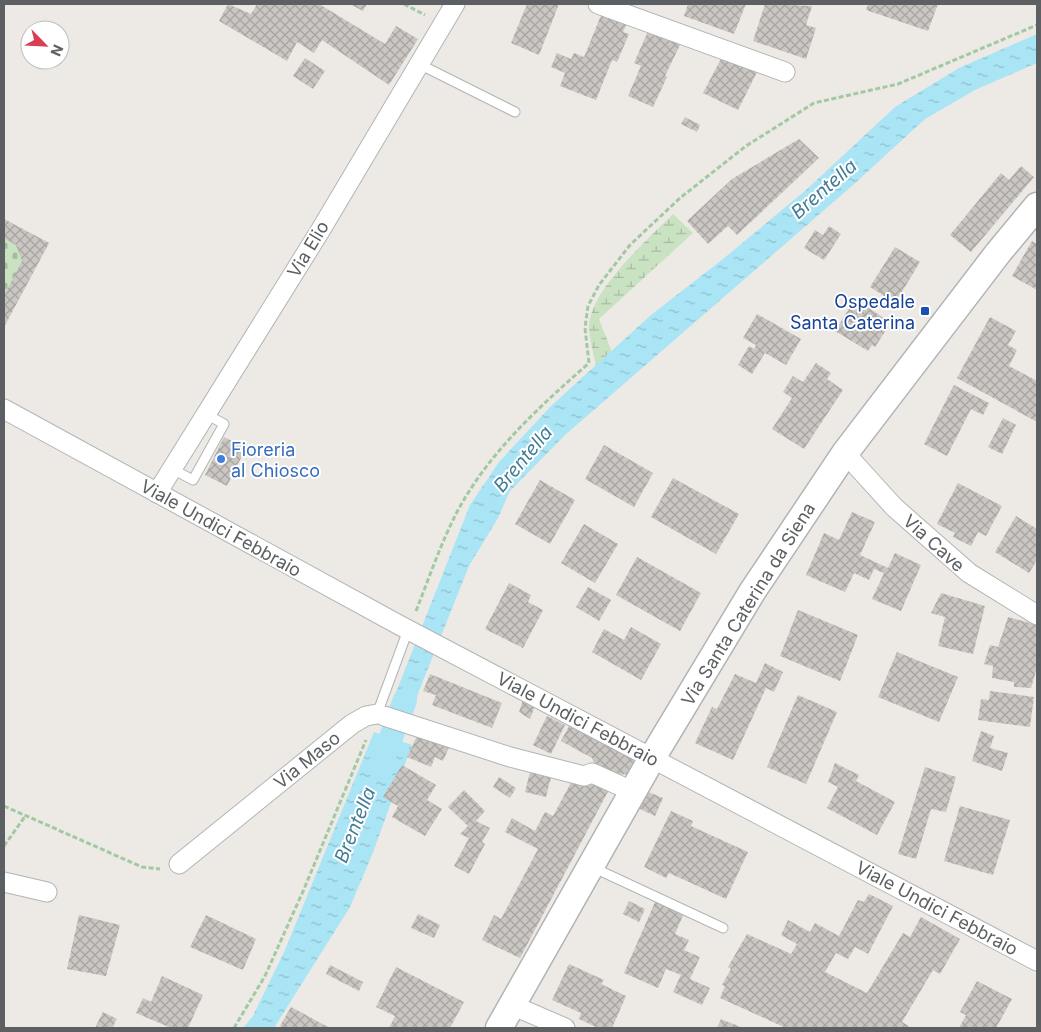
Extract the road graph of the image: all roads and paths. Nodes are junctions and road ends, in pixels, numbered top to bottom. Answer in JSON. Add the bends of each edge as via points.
{"nodes":[{"id":1,"x":455,"y":4,"type":"edge"},
{"id":2,"x":598,"y":4,"type":"edge"},
{"id":3,"x":1037,"y":25,"type":"edge"},
{"id":4,"x":419,"y":64,"type":"junction"},
{"id":5,"x":785,"y":72,"type":"dead end"},
{"id":6,"x":515,"y":112,"type":"dead end"},
{"id":7,"x":1037,"y":206,"type":"edge"},
{"id":8,"x":4,"y":409,"type":"edge"},
{"id":9,"x":845,"y":453,"type":"junction"},
{"id":10,"x":157,"y":493,"type":"junction"},
{"id":11,"x":1037,"y":615,"type":"edge"},
{"id":12,"x":411,"y":632,"type":"junction"},
{"id":13,"x":380,"y":715,"type":"junction"},
{"id":14,"x":652,"y":758,"type":"junction"},
{"id":15,"x":634,"y":792,"type":"junction"},
{"id":16,"x":4,"y":806,"type":"edge"},
{"id":17,"x":26,"y":815,"type":"junction"},
{"id":18,"x":4,"y":846,"type":"edge"},
{"id":19,"x":179,"y":864,"type":"joint"},
{"id":20,"x":592,"y":867,"type":"junction"},
{"id":21,"x":4,"y":882,"type":"edge"},
{"id":22,"x":47,"y":892,"type":"dead end"},
{"id":23,"x":723,"y":928,"type":"dead end"},
{"id":24,"x":1037,"y":961,"type":"edge"},
{"id":25,"x":514,"y":1006,"type":"junction"},
{"id":26,"x":234,"y":1028,"type":"edge"},
{"id":27,"x":499,"y":1028,"type":"edge"},
{"id":28,"x":565,"y":1028,"type":"edge"}],
"edges":[{"from":1,"to":4,"type":"street","name":"Via Elio"},
{"from":2,"to":5,"type":"street"},
{"from":3,"to":12,"type":"path","via":[[898,84],[814,103],[746,146],[680,198],[630,245],[599,285],[588,306],[584,328],[589,363],[526,420],[490,461],[457,511]]},
{"from":4,"to":6,"type":"lane"},
{"from":4,"to":10,"type":"street","name":"Via Elio"},
{"from":7,"to":9,"type":"street","name":"Via Santa Caterina da Siena"},
{"from":8,"to":10,"type":"street","name":"Viale Undici Febbraio"},
{"from":9,"to":11,"type":"street","name":"Via Cave","via":[[894,507],[969,573]]},
{"from":9,"to":14,"type":"street","name":"Via Santa Caterina da Siena","via":[[752,592]]},
{"from":10,"to":12,"type":"street","name":"Viale Undici Febbraio"},
{"from":12,"to":13,"type":"lane"},
{"from":12,"to":14,"type":"street","name":"Viale Undici Febbraio"},
{"from":13,"to":15,"type":"street","via":[[510,757],[584,776],[592,773]]},
{"from":13,"to":19,"type":"street","name":"Via Maso","via":[[366,716],[352,724]]},
{"from":13,"to":26,"type":"path","via":[[269,967]]},
{"from":14,"to":15,"type":"street","name":"Via Santa Caterina da Siena"},
{"from":14,"to":24,"type":"street","name":"Viale Undici Febbraio"},
{"from":15,"to":20,"type":"street","name":"Via Santa Caterina da Siena"},
{"from":16,"to":17,"type":"path"},
{"from":17,"to":18,"type":"path"},
{"from":17,"to":19,"type":"path","via":[[142,867],[167,869]]},
{"from":20,"to":23,"type":"lane"},
{"from":20,"to":25,"type":"street","name":"Via Santa Caterina da Siena"},
{"from":21,"to":22,"type":"street"},
{"from":25,"to":27,"type":"street","name":"Via Santa Caterina da Siena"},
{"from":25,"to":28,"type":"street"}]}
